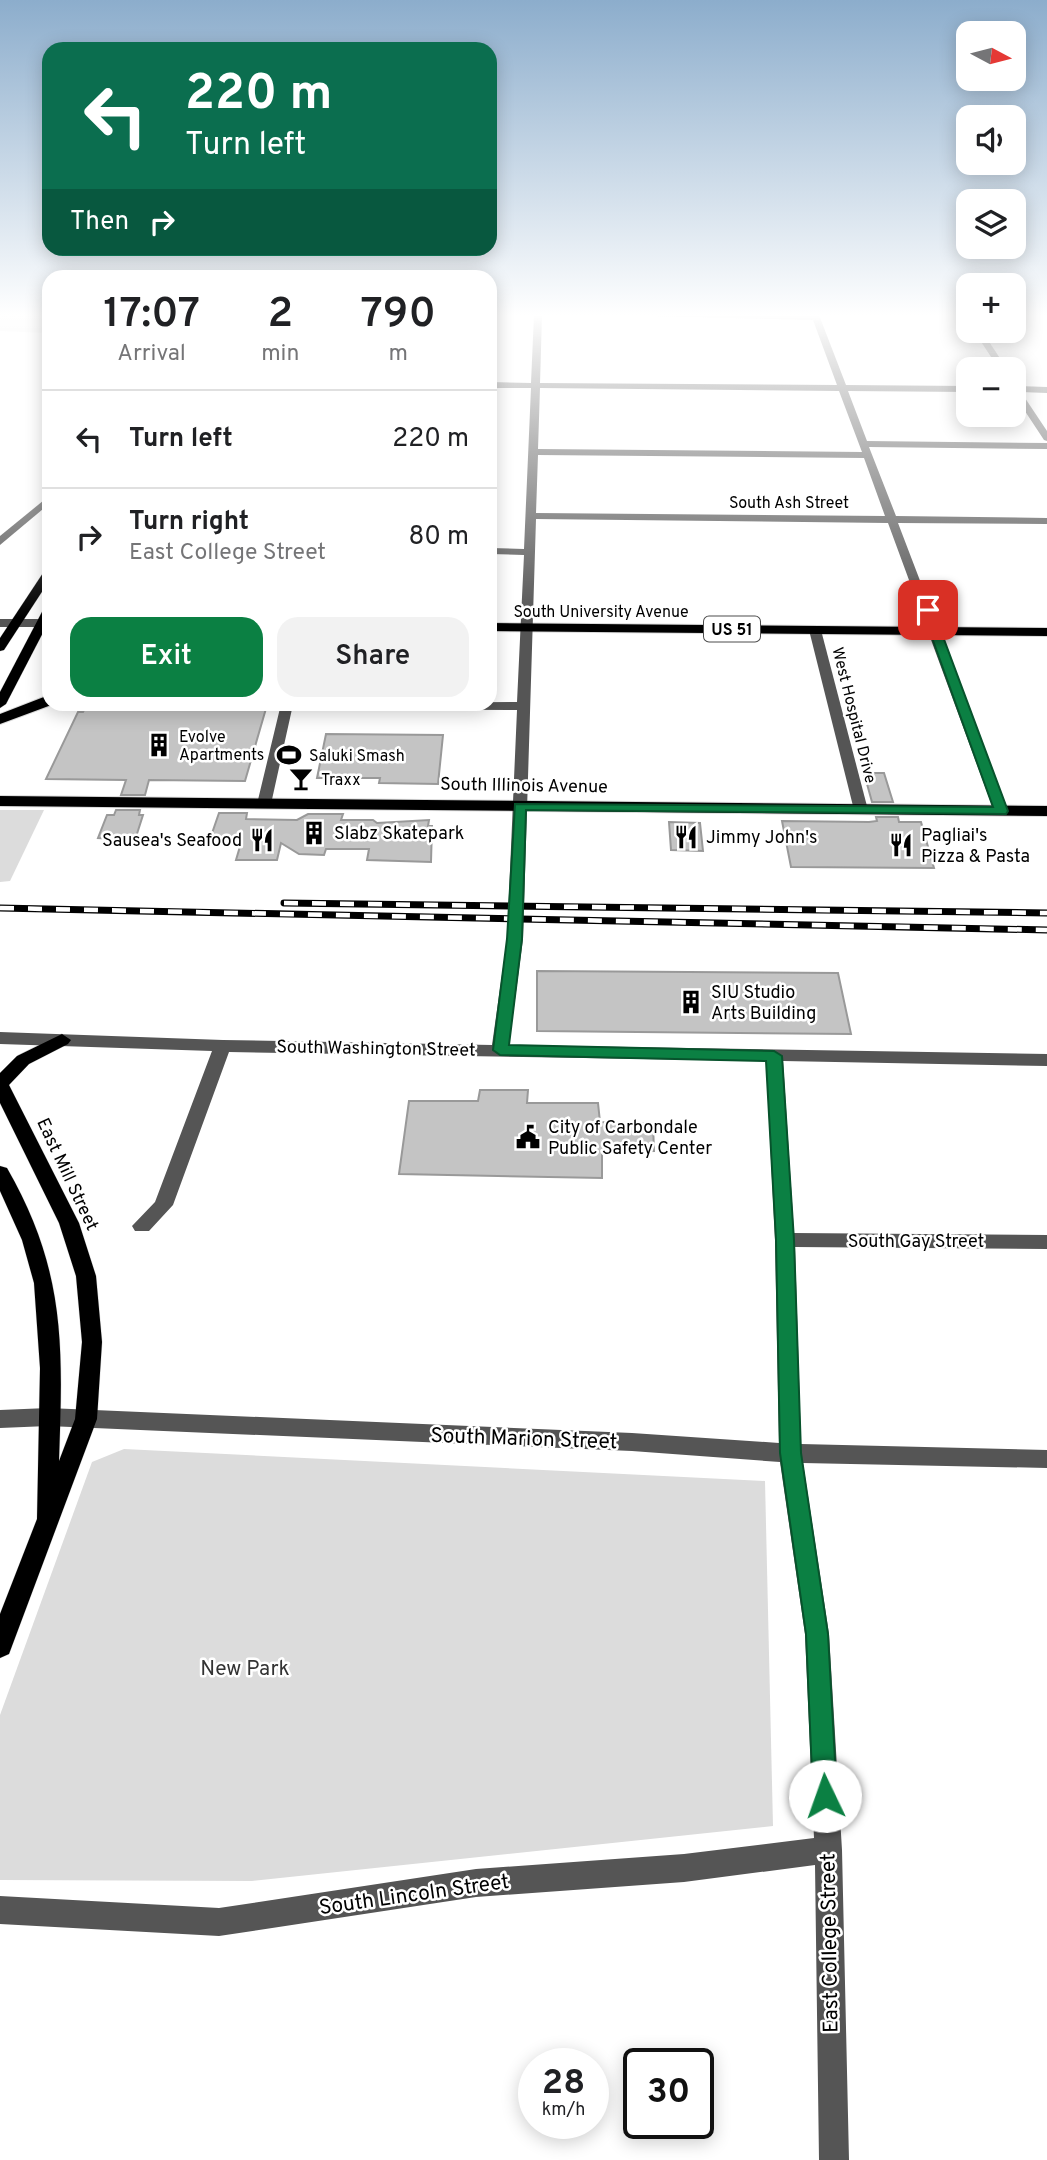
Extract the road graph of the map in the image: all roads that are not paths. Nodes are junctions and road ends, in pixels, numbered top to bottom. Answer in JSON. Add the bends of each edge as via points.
{"nodes":[{"id":1,"x":534,"y":416,"type":"edge"},
{"id":2,"x":852,"y":416,"type":"edge"},
{"id":3,"x":1032,"y":416,"type":"edge"},
{"id":4,"x":1047,"y":438,"type":"edge"},
{"id":5,"x":1047,"y":446,"type":"edge"},
{"id":6,"x":865,"y":449,"type":"junction"},
{"id":7,"x":532,"y":452,"type":"junction"},
{"id":8,"x":42,"y":505,"type":"edge"},
{"id":9,"x":530,"y":516,"type":"junction"},
{"id":10,"x":891,"y":519,"type":"junction"},
{"id":11,"x":1047,"y":521,"type":"edge"},
{"id":12,"x":0,"y":542,"type":"edge"},
{"id":13,"x":497,"y":551,"type":"edge"},
{"id":14,"x":530,"y":552,"type":"junction"},
{"id":15,"x":42,"y":583,"type":"edge"},
{"id":16,"x":0,"y":623,"type":"edge"},
{"id":17,"x":17,"y":623,"type":"junction"},
{"id":18,"x":42,"y":623,"type":"edge"},
{"id":19,"x":497,"y":627,"type":"edge"},
{"id":20,"x":528,"y":627,"type":"junction"},
{"id":21,"x":42,"y":630,"type":"edge"},
{"id":22,"x":815,"y":630,"type":"junction"},
{"id":23,"x":936,"y":631,"type":"junction"},
{"id":24,"x":1047,"y":632,"type":"edge"},
{"id":25,"x":0,"y":647,"type":"edge"},
{"id":26,"x":42,"y":703,"type":"edge"},
{"id":27,"x":0,"y":704,"type":"edge"},
{"id":28,"x":497,"y":706,"type":"edge"},
{"id":29,"x":524,"y":706,"type":"junction"},
{"id":30,"x":285,"y":711,"type":"edge"},
{"id":31,"x":0,"y":719,"type":"edge"},
{"id":32,"x":0,"y":801,"type":"edge"},
{"id":33,"x":264,"y":804,"type":"junction"},
{"id":34,"x":520,"y":806,"type":"junction"},
{"id":35,"x":862,"y":810,"type":"junction"},
{"id":36,"x":1001,"y":811,"type":"junction"},
{"id":37,"x":1047,"y":811,"type":"edge"},
{"id":38,"x":0,"y":1038,"type":"edge"},
{"id":39,"x":62,"y":1040,"type":"junction"},
{"id":40,"x":223,"y":1046,"type":"junction"},
{"id":41,"x":500,"y":1050,"type":"junction"},
{"id":42,"x":774,"y":1056,"type":"junction"},
{"id":43,"x":1047,"y":1060,"type":"edge"},
{"id":44,"x":0,"y":1084,"type":"edge"},
{"id":45,"x":0,"y":1174,"type":"edge"},
{"id":46,"x":142,"y":1226,"type":"dead end"},
{"id":47,"x":785,"y":1240,"type":"junction"},
{"id":48,"x":1047,"y":1242,"type":"edge"},
{"id":49,"x":48,"y":1417,"type":"junction"},
{"id":50,"x":0,"y":1419,"type":"edge"},
{"id":51,"x":86,"y":1419,"type":"junction"},
{"id":52,"x":790,"y":1453,"type":"junction"},
{"id":53,"x":1047,"y":1459,"type":"edge"},
{"id":54,"x":46,"y":1529,"type":"junction"},
{"id":55,"x":0,"y":1646,"type":"edge"},
{"id":56,"x":828,"y":1850,"type":"junction"},
{"id":57,"x":0,"y":1910,"type":"edge"},
{"id":58,"x":834,"y":2160,"type":"edge"}],
"edges":[{"from":1,"to":7,"type":"street"},
{"from":2,"to":6,"type":"street"},
{"from":3,"to":4,"type":"street"},
{"from":5,"to":6,"type":"street"},
{"from":6,"to":7,"type":"street"},
{"from":6,"to":10,"type":"street"},
{"from":7,"to":9,"type":"street"},
{"from":8,"to":12,"type":"street"},
{"from":9,"to":10,"type":"street","name":"South Ash Street"},
{"from":9,"to":14,"type":"street"},
{"from":10,"to":11,"type":"street","name":"South Ash Street"},
{"from":10,"to":23,"type":"street"},
{"from":13,"to":14,"type":"street"},
{"from":14,"to":20,"type":"street"},
{"from":15,"to":17,"type":"main road"},
{"from":16,"to":17,"type":"street"},
{"from":17,"to":18,"type":"street"},
{"from":17,"to":25,"type":"main road"},
{"from":19,"to":20,"type":"highway","name":"South University Avenue","number":"US 51"},
{"from":20,"to":22,"type":"highway","name":"South University Avenue","number":"US 51"},
{"from":20,"to":29,"type":"street"},
{"from":21,"to":27,"type":"main road"},
{"from":22,"to":23,"type":"highway","name":"South University Avenue","number":"US 51"},
{"from":22,"to":35,"type":"street","name":"West Hospital Drive"},
{"from":23,"to":24,"type":"highway","name":"South University Avenue","number":"US 51"},
{"from":23,"to":36,"type":"street"},
{"from":26,"to":31,"type":"highway"},
{"from":28,"to":29,"type":"street"},
{"from":29,"to":34,"type":"street"},
{"from":30,"to":33,"type":"street"},
{"from":32,"to":33,"type":"highway","name":"South Illinois Avenue"},
{"from":33,"to":34,"type":"highway","name":"South Illinois Avenue"},
{"from":34,"to":35,"type":"highway","name":"South Illinois Avenue"},
{"from":34,"to":41,"type":"street","via":[[515,920]]},
{"from":35,"to":36,"type":"highway","name":"South Illinois Avenue"},
{"from":36,"to":37,"type":"highway","name":"South Illinois Avenue"},
{"from":38,"to":39,"type":"street","name":"South Washington Street"},
{"from":39,"to":40,"type":"street","name":"South Washington Street"},
{"from":39,"to":44,"type":"main road","via":[[23,1060]]},
{"from":40,"to":41,"type":"street","name":"South Washington Street"},
{"from":40,"to":46,"type":"street","via":[[163,1205]]},
{"from":41,"to":42,"type":"street","name":"South Washington Street"},
{"from":42,"to":43,"type":"street","name":"South Washington Street"},
{"from":42,"to":47,"type":"street","name":"East College Street"},
{"from":44,"to":51,"type":"main road","name":"East Mill Street","via":[[69,1223],[86,1276],[92,1342]]},
{"from":45,"to":49,"type":"main road","name":"East Mill Street","via":[[26,1227],[44,1283]]},
{"from":47,"to":48,"type":"street","name":"South Gay Street"},
{"from":47,"to":52,"type":"street","name":"East College Street"},
{"from":49,"to":50,"type":"street","name":"South Marion Street"},
{"from":49,"to":51,"type":"street","name":"South Marion Street"},
{"from":49,"to":54,"type":"main road","name":"East Mill Street"},
{"from":51,"to":52,"type":"street","name":"South Marion Street"},
{"from":51,"to":54,"type":"main road","name":"East Mill Street"},
{"from":52,"to":53,"type":"street","name":"South Marion Street"},
{"from":52,"to":56,"type":"street","name":"East College Street","via":[[817,1634]]},
{"from":54,"to":55,"type":"main road","name":"East Mill Street"},
{"from":56,"to":57,"type":"street","name":"South Lincoln Street","via":[[684,1868],[476,1883],[219,1922]]},
{"from":56,"to":58,"type":"street","name":"East College Street"}]}
